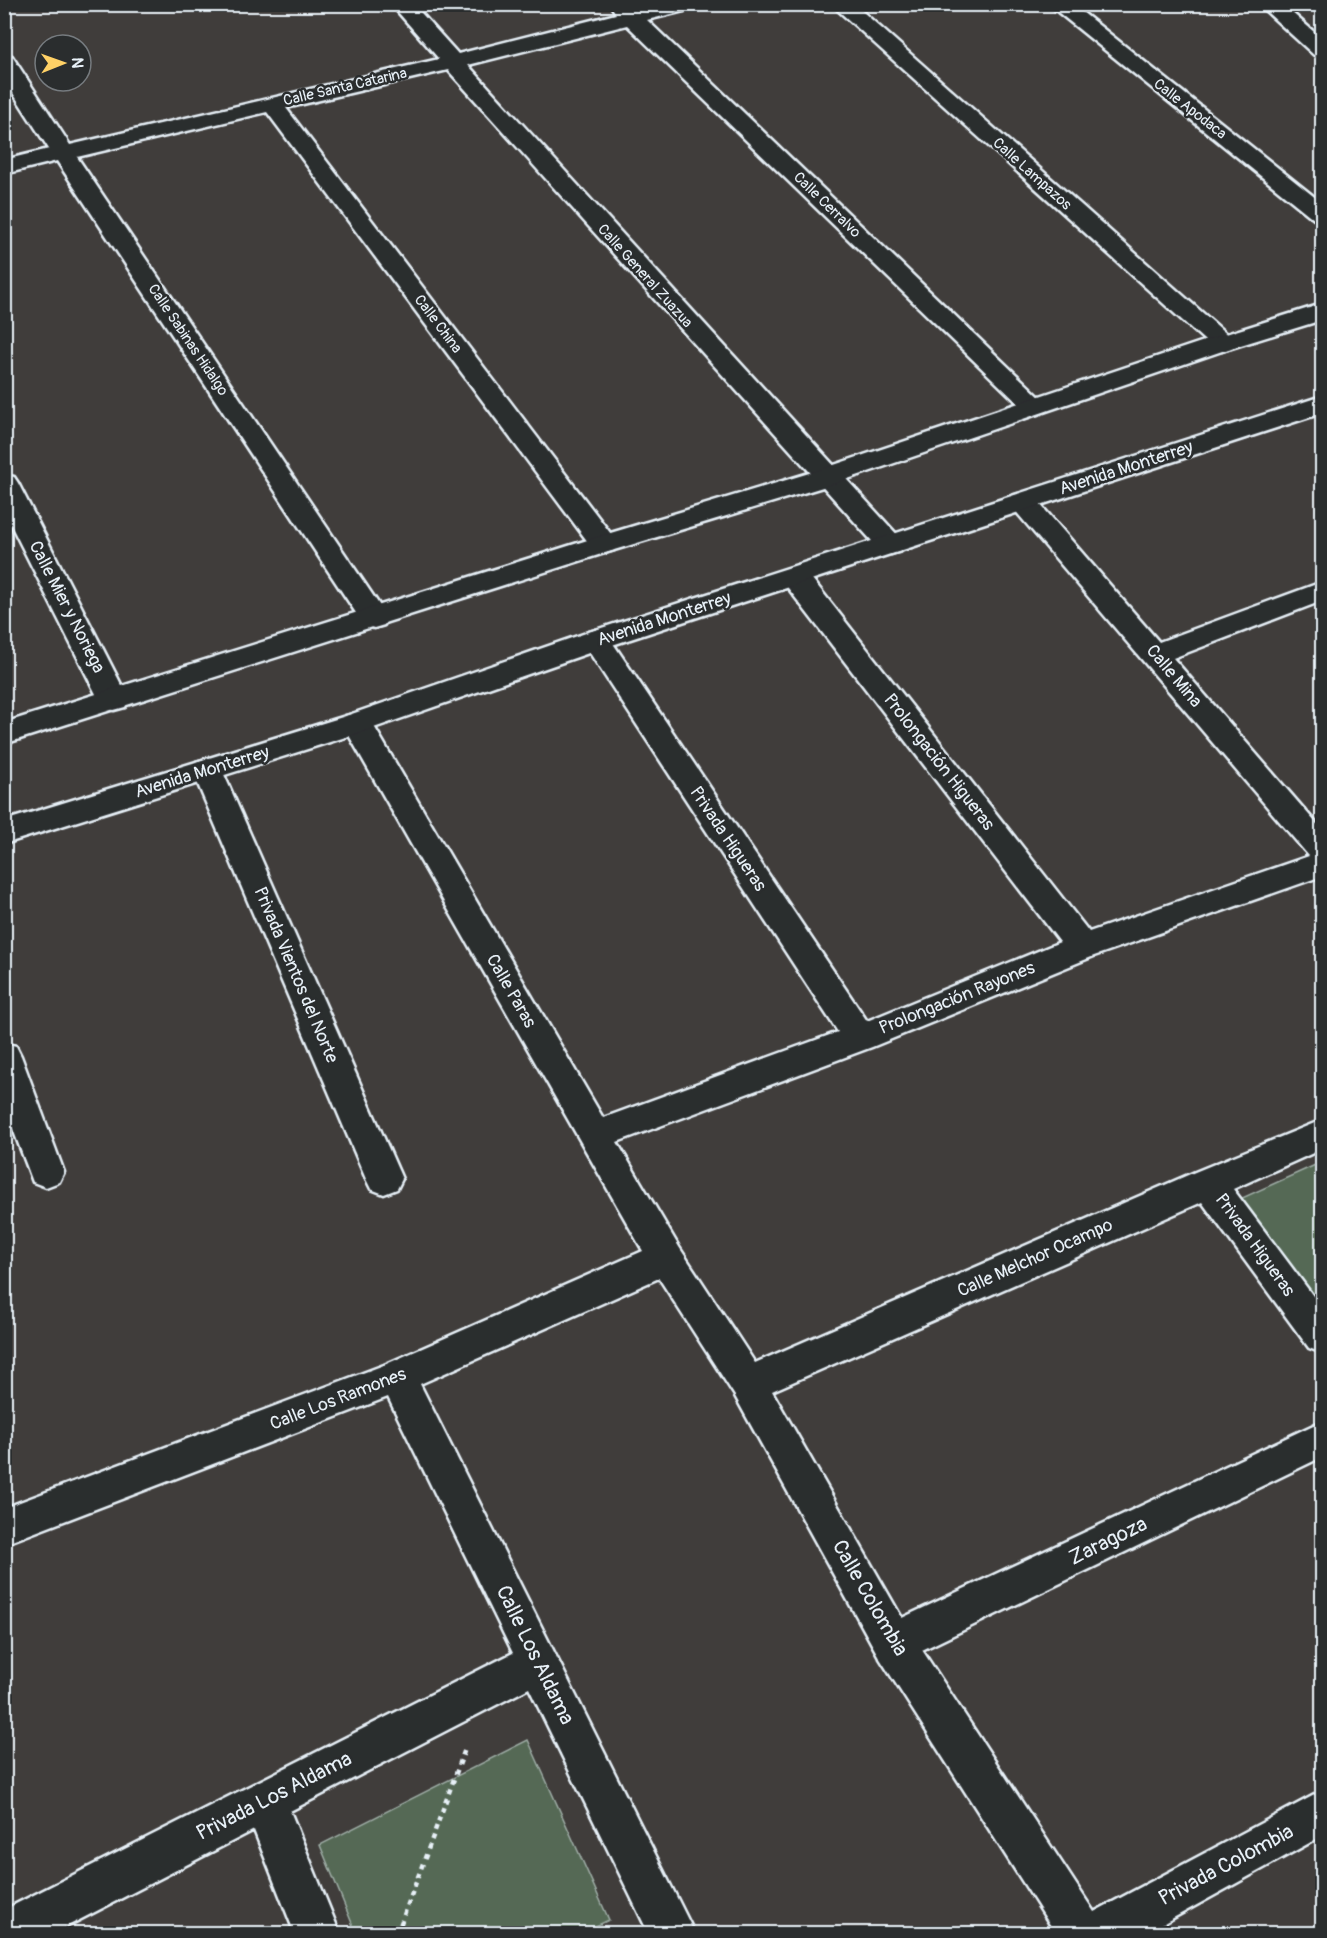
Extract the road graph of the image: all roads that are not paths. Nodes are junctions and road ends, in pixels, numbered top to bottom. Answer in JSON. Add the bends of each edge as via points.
{"nodes":[{"id":1,"x":401,"y":4,"type":"edge"},
{"id":2,"x":684,"y":4,"type":"edge"},
{"id":3,"x":841,"y":4,"type":"edge"},
{"id":4,"x":1058,"y":4,"type":"edge"},
{"id":5,"x":1268,"y":4,"type":"edge"},
{"id":6,"x":626,"y":11,"type":"edge"},
{"id":7,"x":1323,"y":50,"type":"edge"},
{"id":8,"x":4,"y":61,"type":"edge"},
{"id":9,"x":453,"y":62,"type":"junction"},
{"id":10,"x":272,"y":104,"type":"junction"},
{"id":11,"x":64,"y":154,"type":"junction"},
{"id":12,"x":4,"y":167,"type":"edge"},
{"id":13,"x":1323,"y":214,"type":"edge"},
{"id":14,"x":1323,"y":312,"type":"edge"},
{"id":15,"x":1222,"y":343,"type":"junction"},
{"id":16,"x":1323,"y":404,"type":"edge"},
{"id":17,"x":1035,"y":405,"type":"junction"},
{"id":18,"x":826,"y":477,"type":"junction"},
{"id":19,"x":4,"y":483,"type":"edge"},
{"id":20,"x":1023,"y":502,"type":"junction"},
{"id":21,"x":604,"y":544,"type":"junction"},
{"id":22,"x":891,"y":545,"type":"junction"},
{"id":23,"x":795,"y":577,"type":"junction"},
{"id":24,"x":1323,"y":591,"type":"edge"},
{"id":25,"x":374,"y":618,"type":"junction"},
{"id":26,"x":596,"y":640,"type":"junction"},
{"id":27,"x":1155,"y":654,"type":"junction"},
{"id":28,"x":114,"y":700,"type":"junction"},
{"id":29,"x":357,"y":723,"type":"junction"},
{"id":30,"x":4,"y":734,"type":"edge"},
{"id":31,"x":207,"y":770,"type":"junction"},
{"id":32,"x":4,"y":833,"type":"edge"},
{"id":33,"x":1323,"y":851,"type":"edge"},
{"id":34,"x":1323,"y":864,"type":"edge"},
{"id":35,"x":1082,"y":947,"type":"junction"},
{"id":36,"x":861,"y":1038,"type":"junction"},
{"id":37,"x":4,"y":1056,"type":"edge"},
{"id":38,"x":1323,"y":1134,"type":"edge"},
{"id":39,"x":594,"y":1136,"type":"junction"},
{"id":40,"x":46,"y":1172,"type":"dead end"},
{"id":41,"x":384,"y":1179,"type":"dead end"},
{"id":42,"x":1208,"y":1182,"type":"junction"},
{"id":43,"x":666,"y":1258,"type":"junction"},
{"id":44,"x":1323,"y":1337,"type":"edge"},
{"id":45,"x":397,"y":1377,"type":"junction"},
{"id":46,"x":748,"y":1384,"type":"junction"},
{"id":47,"x":1323,"y":1438,"type":"edge"},
{"id":48,"x":4,"y":1526,"type":"edge"},
{"id":49,"x":894,"y":1643,"type":"junction"},
{"id":50,"x":538,"y":1662,"type":"junction"},
{"id":51,"x":264,"y":1801,"type":"junction"},
{"id":52,"x":1323,"y":1813,"type":"edge"},
{"id":53,"x":10,"y":1930,"type":"dead end"},
{"id":54,"x":318,"y":1934,"type":"edge"},
{"id":55,"x":673,"y":1934,"type":"edge"},
{"id":56,"x":1082,"y":1934,"type":"edge"},
{"id":57,"x":1098,"y":1934,"type":"edge"}],
"edges":[{"from":1,"to":9,"type":"street","name":"Calle General Zuazua"},
{"from":2,"to":6,"type":"street","name":"Calle Santa Catarina"},
{"from":3,"to":15,"type":"street","name":"Calle Lampazos"},
{"from":4,"to":13,"type":"street","name":"Calle Apodaca"},
{"from":5,"to":7,"type":"street"},
{"from":6,"to":9,"type":"street","name":"Calle Santa Catarina"},
{"from":6,"to":17,"type":"street","name":"Calle Cerralvo"},
{"from":8,"to":11,"type":"street","name":"Calle Sabinas Hidalgo"},
{"from":9,"to":10,"type":"street","name":"Calle Santa Catarina"},
{"from":9,"to":18,"type":"street","name":"Calle General Zuazua"},
{"from":10,"to":11,"type":"street","name":"Calle Santa Catarina"},
{"from":10,"to":21,"type":"street","name":"Calle China"},
{"from":11,"to":12,"type":"street","name":"Calle Santa Catarina"},
{"from":11,"to":25,"type":"street","name":"Calle Sabinas Hidalgo"},
{"from":14,"to":15,"type":"street"},
{"from":15,"to":17,"type":"street"},
{"from":16,"to":20,"type":"street","name":"Avenida Monterrey"},
{"from":17,"to":18,"type":"street"},
{"from":18,"to":21,"type":"street"},
{"from":18,"to":22,"type":"street","name":"Calle General Zuazua"},
{"from":19,"to":28,"type":"street","name":"Calle Mier y Noriega"},
{"from":20,"to":22,"type":"street","name":"Avenida Monterrey"},
{"from":20,"to":27,"type":"street","name":"Calle Mina"},
{"from":21,"to":25,"type":"street"},
{"from":22,"to":23,"type":"street","name":"Avenida Monterrey"},
{"from":23,"to":26,"type":"street","name":"Avenida Monterrey"},
{"from":23,"to":35,"type":"street","name":"Prolongación Higueras"},
{"from":24,"to":27,"type":"street"},
{"from":25,"to":28,"type":"street"},
{"from":26,"to":29,"type":"street","name":"Avenida Monterrey"},
{"from":26,"to":36,"type":"street","name":"Privada Higueras"},
{"from":27,"to":33,"type":"street","name":"Calle Mina"},
{"from":28,"to":30,"type":"street"},
{"from":29,"to":31,"type":"street","name":"Avenida Monterrey"},
{"from":29,"to":39,"type":"street","name":"Calle Paras"},
{"from":31,"to":32,"type":"street","name":"Avenida Monterrey"},
{"from":31,"to":41,"type":"street","name":"Privada Vientos del Norte"},
{"from":34,"to":35,"type":"street","name":"Prolongación Rayones"},
{"from":35,"to":36,"type":"street","name":"Prolongación Rayones"},
{"from":36,"to":39,"type":"street","name":"Prolongación Rayones"},
{"from":37,"to":40,"type":"street"},
{"from":38,"to":42,"type":"street","name":"Calle Melchor Ocampo"},
{"from":39,"to":43,"type":"street","name":"Calle Paras"},
{"from":42,"to":44,"type":"street","name":"Privada Higueras"},
{"from":42,"to":46,"type":"street","name":"Calle Melchor Ocampo"},
{"from":43,"to":45,"type":"street","name":"Calle Los Ramones"},
{"from":43,"to":46,"type":"street","name":"Calle Colombia"},
{"from":45,"to":48,"type":"street","name":"Calle Los Ramones"},
{"from":45,"to":50,"type":"street","name":"Calle Los Aldama"},
{"from":46,"to":49,"type":"street","name":"Calle Colombia"},
{"from":47,"to":49,"type":"street","name":"Zaragoza"},
{"from":49,"to":56,"type":"street","name":"Calle Colombia"},
{"from":50,"to":51,"type":"street","name":"Privada Los Aldama"},
{"from":50,"to":55,"type":"street","name":"Calle Los Aldama"},
{"from":51,"to":53,"type":"street","name":"Privada Los Aldama"},
{"from":51,"to":54,"type":"street"},
{"from":52,"to":57,"type":"street","name":"Privada Colombia"}]}
